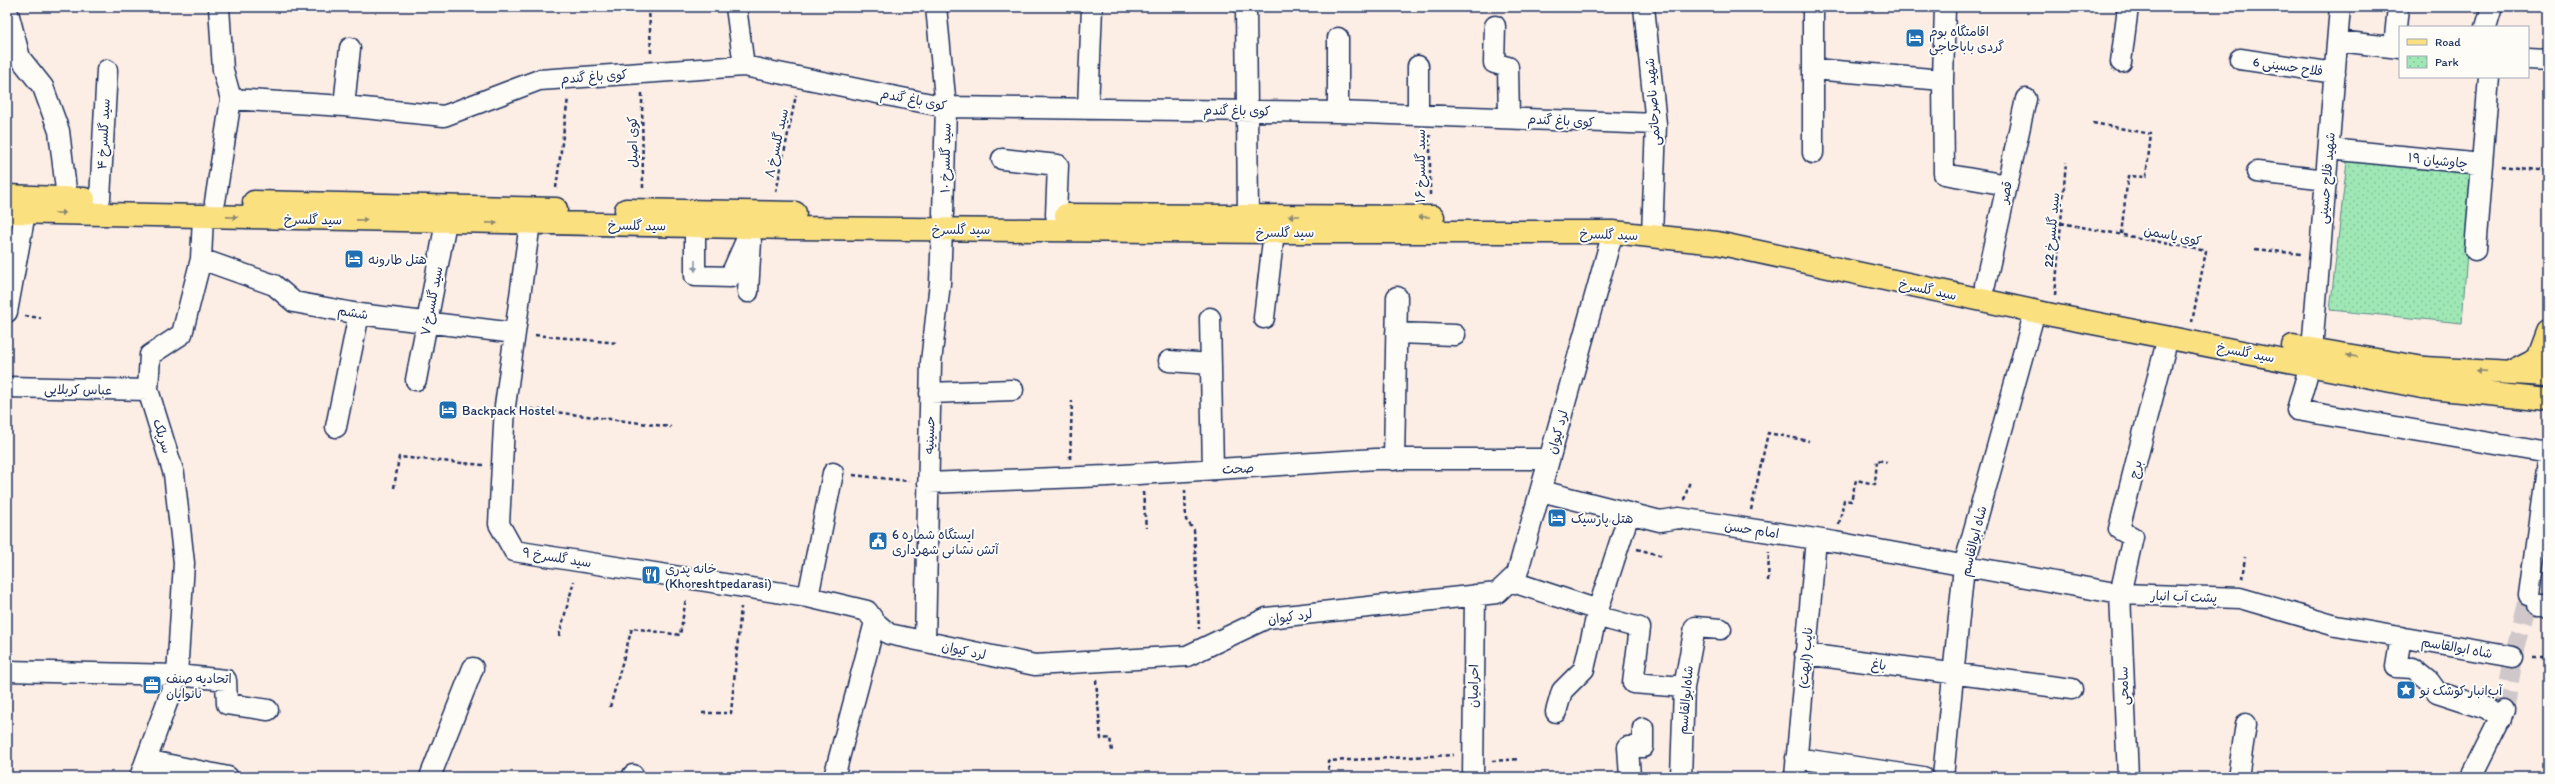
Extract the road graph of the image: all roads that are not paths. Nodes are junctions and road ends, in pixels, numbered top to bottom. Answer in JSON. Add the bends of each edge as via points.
{"nodes":[{"id":1,"x":219,"y":7,"type":"edge"},
{"id":2,"x":740,"y":7,"type":"edge"},
{"id":3,"x":936,"y":7,"type":"edge"},
{"id":4,"x":1092,"y":7,"type":"edge"},
{"id":5,"x":1246,"y":7,"type":"edge"},
{"id":6,"x":1644,"y":7,"type":"edge"},
{"id":7,"x":1813,"y":7,"type":"edge"},
{"id":8,"x":1945,"y":7,"type":"edge"},
{"id":9,"x":2128,"y":7,"type":"edge"},
{"id":10,"x":2340,"y":7,"type":"edge"},
{"id":11,"x":2398,"y":7,"type":"edge"},
{"id":12,"x":2492,"y":7,"type":"edge"},
{"id":13,"x":7,"y":15,"type":"edge"},
{"id":14,"x":1495,"y":26,"type":"dead end"},
{"id":15,"x":2486,"y":26,"type":"edge"},
{"id":16,"x":1338,"y":38,"type":"dead end"},
{"id":17,"x":2338,"y":41,"type":"junction"},
{"id":18,"x":2397,"y":47,"type":"edge"},
{"id":19,"x":350,"y":48,"type":"dead end"},
{"id":20,"x":2240,"y":59,"type":"dead end"},
{"id":21,"x":2529,"y":59,"type":"edge"},
{"id":22,"x":2548,"y":60,"type":"edge"},
{"id":23,"x":2121,"y":62,"type":"dead end"},
{"id":24,"x":744,"y":66,"type":"junction"},
{"id":25,"x":1418,"y":66,"type":"dead end"},
{"id":26,"x":1813,"y":69,"type":"junction"},
{"id":27,"x":107,"y":70,"type":"dead end"},
{"id":28,"x":2335,"y":73,"type":"junction"},
{"id":29,"x":2489,"y":78,"type":"edge"},
{"id":30,"x":1943,"y":80,"type":"junction"},
{"id":31,"x":230,"y":99,"type":"junction"},
{"id":32,"x":2026,"y":99,"type":"dead end"},
{"id":33,"x":344,"y":106,"type":"junction"},
{"id":34,"x":946,"y":107,"type":"junction"},
{"id":35,"x":1088,"y":109,"type":"junction"},
{"id":36,"x":1247,"y":110,"type":"junction"},
{"id":37,"x":1338,"y":112,"type":"junction"},
{"id":38,"x":1424,"y":115,"type":"junction"},
{"id":39,"x":1509,"y":117,"type":"junction"},
{"id":40,"x":1656,"y":124,"type":"junction"},
{"id":41,"x":2329,"y":149,"type":"junction"},
{"id":42,"x":1813,"y":153,"type":"dead end"},
{"id":43,"x":1002,"y":159,"type":"dead end"},
{"id":44,"x":2482,"y":164,"type":"junction"},
{"id":45,"x":2257,"y":172,"type":"dead end"},
{"id":46,"x":2327,"y":180,"type":"junction"},
{"id":47,"x":2007,"y":186,"type":"junction"},
{"id":48,"x":7,"y":196,"type":"edge"},
{"id":49,"x":68,"y":198,"type":"junction"},
{"id":50,"x":100,"y":199,"type":"junction"},
{"id":51,"x":209,"y":209,"type":"junction"},
{"id":52,"x":16,"y":213,"type":"edge"},
{"id":53,"x":1056,"y":215,"type":"junction"},
{"id":54,"x":1248,"y":216,"type":"junction"},
{"id":55,"x":759,"y":217,"type":"junction"},
{"id":56,"x":695,"y":218,"type":"junction"},
{"id":57,"x":446,"y":222,"type":"junction"},
{"id":58,"x":943,"y":222,"type":"junction"},
{"id":59,"x":530,"y":224,"type":"junction"},
{"id":60,"x":1615,"y":225,"type":"junction"},
{"id":61,"x":1653,"y":228,"type":"junction"},
{"id":62,"x":1274,"y":232,"type":"junction"},
{"id":63,"x":2475,"y":250,"type":"dead end"},
{"id":64,"x":201,"y":259,"type":"junction"},
{"id":65,"x":1985,"y":285,"type":"junction"},
{"id":66,"x":748,"y":292,"type":"dead end"},
{"id":67,"x":1397,"y":297,"type":"dead end"},
{"id":68,"x":2035,"y":311,"type":"junction"},
{"id":69,"x":7,"y":312,"type":"edge"},
{"id":70,"x":359,"y":314,"type":"junction"},
{"id":71,"x":1210,"y":318,"type":"dead end"},
{"id":72,"x":1264,"y":318,"type":"dead end"},
{"id":73,"x":428,"y":321,"type":"junction"},
{"id":74,"x":2548,"y":331,"type":"edge"},
{"id":75,"x":515,"y":333,"type":"junction"},
{"id":76,"x":1396,"y":333,"type":"junction"},
{"id":77,"x":1455,"y":335,"type":"dead end"},
{"id":78,"x":2168,"y":337,"type":"junction"},
{"id":79,"x":2311,"y":357,"type":"junction"},
{"id":80,"x":1169,"y":361,"type":"dead end"},
{"id":81,"x":1210,"y":364,"type":"junction"},
{"id":82,"x":2506,"y":373,"type":"junction"},
{"id":83,"x":2548,"y":375,"type":"edge"},
{"id":84,"x":416,"y":380,"type":"dead end"},
{"id":85,"x":7,"y":387,"type":"edge"},
{"id":86,"x":148,"y":390,"type":"junction"},
{"id":87,"x":1013,"y":390,"type":"dead end"},
{"id":88,"x":930,"y":393,"type":"junction"},
{"id":89,"x":2548,"y":400,"type":"edge"},
{"id":90,"x":336,"y":428,"type":"dead end"},
{"id":91,"x":2548,"y":453,"type":"edge"},
{"id":92,"x":1394,"y":460,"type":"junction"},
{"id":93,"x":1549,"y":460,"type":"junction"},
{"id":94,"x":1213,"y":470,"type":"junction"},
{"id":95,"x":833,"y":473,"type":"road end"},
{"id":96,"x":928,"y":483,"type":"junction"},
{"id":97,"x":1541,"y":491,"type":"junction"},
{"id":98,"x":1629,"y":514,"type":"junction"},
{"id":99,"x":1816,"y":539,"type":"junction"},
{"id":100,"x":1964,"y":566,"type":"junction"},
{"id":101,"x":1510,"y":581,"type":"junction"},
{"id":102,"x":2120,"y":594,"type":"junction"},
{"id":103,"x":1475,"y":595,"type":"junction"},
{"id":104,"x":808,"y":596,"type":"junction"},
{"id":105,"x":2538,"y":602,"type":"tunnel mouth"},
{"id":106,"x":1597,"y":613,"type":"junction"},
{"id":107,"x":875,"y":622,"type":"junction"},
{"id":108,"x":1721,"y":629,"type":"dead end"},
{"id":109,"x":2401,"y":637,"type":"junction"},
{"id":110,"x":925,"y":641,"type":"junction"},
{"id":111,"x":1805,"y":654,"type":"junction"},
{"id":112,"x":2513,"y":657,"type":"dead end"},
{"id":113,"x":473,"y":668,"type":"dead end"},
{"id":114,"x":7,"y":671,"type":"edge"},
{"id":115,"x":1953,"y":674,"type":"junction"},
{"id":116,"x":177,"y":675,"type":"junction"},
{"id":117,"x":1684,"y":687,"type":"junction"},
{"id":118,"x":2072,"y":689,"type":"dead end"},
{"id":119,"x":268,"y":710,"type":"dead end"},
{"id":120,"x":1556,"y":712,"type":"dead end"},
{"id":121,"x":2246,"y":724,"type":"dead end"},
{"id":122,"x":1643,"y":728,"type":"dead end"},
{"id":123,"x":1472,"y":764,"type":"edge"},
{"id":124,"x":1796,"y":768,"type":"edge"},
{"id":125,"x":143,"y":769,"type":"edge"},
{"id":126,"x":228,"y":777,"type":"edge"},
{"id":127,"x":430,"y":777,"type":"edge"},
{"id":128,"x":834,"y":777,"type":"edge"},
{"id":129,"x":1630,"y":777,"type":"edge"},
{"id":130,"x":1681,"y":777,"type":"edge"},
{"id":131,"x":1923,"y":777,"type":"edge"},
{"id":132,"x":1943,"y":777,"type":"edge"},
{"id":133,"x":2128,"y":777,"type":"edge"},
{"id":134,"x":2238,"y":777,"type":"edge"},
{"id":135,"x":2471,"y":777,"type":"edge"}],
"edges":[{"from":1,"to":31,"type":"street","via":[[223,70]]},
{"from":2,"to":24,"type":"street"},
{"from":3,"to":34,"type":"street","name":"سید گلسرخ ۱۰"},
{"from":4,"to":35,"type":"street"},
{"from":5,"to":36,"type":"street"},
{"from":6,"to":40,"type":"street","name":"شهید ناصرحاتمی"},
{"from":7,"to":26,"type":"street"},
{"from":8,"to":30,"type":"street"},
{"from":9,"to":23,"type":"street"},
{"from":10,"to":17,"type":"street","name":"شهید فلاح حسینی"},
{"from":11,"to":18,"type":"street"},
{"from":12,"to":15,"type":"street"},
{"from":13,"to":49,"type":"street","via":[[20,58],[43,87],[59,131]]},
{"from":14,"to":39,"type":"street","via":[[1494,63],[1508,67]]},
{"from":16,"to":37,"type":"street"},
{"from":17,"to":18,"type":"street"},
{"from":17,"to":28,"type":"street","name":"شهید فلاح حسینی"},
{"from":19,"to":33,"type":"street"},
{"from":20,"to":28,"type":"street","name":"فلاح حسینی 6"},
{"from":21,"to":22,"type":"street"},
{"from":24,"to":33,"type":"street","name":"کوی باغ گندم","via":[[539,80],[444,116]]},
{"from":24,"to":34,"type":"street","name":"کوی باغ گندم"},
{"from":25,"to":38,"type":"street"},
{"from":26,"to":30,"type":"street"},
{"from":26,"to":42,"type":"street"},
{"from":27,"to":50,"type":"street","name":"سید گلسرخ ۴"},
{"from":28,"to":41,"type":"street","name":"شهید فلاح حسینی"},
{"from":29,"to":44,"type":"street"},
{"from":30,"to":47,"type":"street","via":[[1944,174]]},
{"from":31,"to":33,"type":"street","name":"کوی باغ گندم"},
{"from":31,"to":51,"type":"street","name":"سرپلک"},
{"from":32,"to":47,"type":"street","name":"قصر"},
{"from":34,"to":35,"type":"street","name":"کوی باغ گندم"},
{"from":34,"to":58,"type":"street","name":"سید گلسرخ ۱۰"},
{"from":35,"to":36,"type":"street","name":"کوی باغ گندم"},
{"from":36,"to":37,"type":"street","name":"کوی باغ گندم"},
{"from":36,"to":54,"type":"street"},
{"from":37,"to":38,"type":"street","name":"کوی باغ گندم"},
{"from":38,"to":39,"type":"street","name":"کوی باغ گندم"},
{"from":39,"to":40,"type":"street","name":"کوی باغ گندم"},
{"from":40,"to":61,"type":"street","name":"شهید ناصرحاتمی"},
{"from":41,"to":44,"type":"street","name":"چاوشیان ۱۹"},
{"from":41,"to":46,"type":"street","name":"شهید فلاح حسینی"},
{"from":43,"to":53,"type":"street","via":[[1058,165]]},
{"from":44,"to":63,"type":"street"},
{"from":45,"to":46,"type":"street"},
{"from":46,"to":79,"type":"street","name":"شهید فلاح حسینی"},
{"from":47,"to":65,"type":"street","name":"قصر"},
{"from":48,"to":49,"type":"main road","name":"سید گلسرخ"},
{"from":49,"to":50,"type":"main road","name":"سید گلسرخ"},
{"from":50,"to":51,"type":"main road","name":"سید گلسرخ"},
{"from":52,"to":51,"type":"main road","name":"سید گلسرخ","one_way":true},
{"from":51,"to":56,"type":"main road","name":"سید گلسرخ","via":[[553,208],[643,210]]},
{"from":51,"to":57,"type":"main road","name":"سید گلسرخ","one_way":true},
{"from":51,"to":64,"type":"street","name":"سرپلک"},
{"from":52,"to":69,"type":"street"},
{"from":53,"to":54,"type":"main road","name":"سید گلسرخ"},
{"from":53,"to":58,"type":"main road","name":"سید گلسرخ"},
{"from":60,"to":54,"type":"main road","name":"سید گلسرخ","one_way":true,"via":[[1430,217]]},
{"from":55,"to":56,"type":"main road","name":"سید گلسرخ"},
{"from":56,"to":55,"type":"street","one_way":true,"via":[[695,276],[730,277]]},
{"from":55,"to":58,"type":"main road","name":"سید گلسرخ"},
{"from":55,"to":66,"type":"street"},
{"from":56,"to":59,"type":"main road","name":"سید گلسرخ"},
{"from":57,"to":59,"type":"main road","name":"سید گلسرخ","one_way":true},
{"from":57,"to":73,"type":"street","name":"سید گلسرخ ۷"},
{"from":58,"to":62,"type":"main road","name":"سید گلسرخ"},
{"from":58,"to":88,"type":"street","name":"حسینیه"},
{"from":59,"to":75,"type":"street","name":"سید گلسرخ ۹"},
{"from":60,"to":61,"type":"main road","name":"سید گلسرخ"},
{"from":60,"to":62,"type":"main road","name":"سید گلسرخ"},
{"from":60,"to":93,"type":"street","name":"لرد کیوان"},
{"from":61,"to":65,"type":"main road","name":"سید گلسرخ","via":[[1719,228]]},
{"from":61,"to":68,"type":"main road","name":"سید گلسرخ"},
{"from":62,"to":72,"type":"street"},
{"from":64,"to":70,"type":"street","name":"ششم","via":[[274,285],[294,302]]},
{"from":64,"to":86,"type":"street","name":"سرپلک","via":[[182,334],[150,355]]},
{"from":65,"to":79,"type":"main road","name":"سید گلسرخ","via":[[2191,326]]},
{"from":67,"to":76,"type":"street"},
{"from":68,"to":78,"type":"main road","name":"سید گلسرخ"},
{"from":68,"to":100,"type":"street","name":"شاه ابوالقاسم"},
{"from":70,"to":73,"type":"street","name":"ششم"},
{"from":70,"to":90,"type":"street"},
{"from":71,"to":81,"type":"street"},
{"from":73,"to":75,"type":"street","name":"ششم"},
{"from":73,"to":84,"type":"street","name":"سید گلسرخ ۷"},
{"from":74,"to":82,"type":"main road","via":[[2538,358]]},
{"from":75,"to":104,"type":"street","name":"سید گلسرخ ۹","via":[[505,406],[499,524],[514,551]]},
{"from":76,"to":77,"type":"street"},
{"from":76,"to":92,"type":"street"},
{"from":78,"to":79,"type":"main road","name":"سید گلسرخ"},
{"from":78,"to":102,"type":"street","name":"برج","via":[[2119,529],[2133,537]]},
{"from":82,"to":79,"type":"main road","name":"سید گلسرخ","one_way":true},
{"from":79,"to":89,"type":"main road","name":"سید گلسرخ","via":[[2422,387]]},
{"from":79,"to":91,"type":"street","name":"شهید فلاح حسینی","via":[[2297,410]]},
{"from":80,"to":81,"type":"street"},
{"from":81,"to":94,"type":"street"},
{"from":82,"to":83,"type":"main road","name":"سید گلسرخ"},
{"from":85,"to":86,"type":"street","name":"عباس کربلایی"},
{"from":86,"to":116,"type":"street","name":"سرپلک","via":[[174,474],[184,564]]},
{"from":87,"to":88,"type":"street"},
{"from":88,"to":96,"type":"street","name":"حسینیه"},
{"from":91,"to":105,"type":"street"},
{"from":92,"to":93,"type":"street","name":"صحت"},
{"from":92,"to":94,"type":"street","name":"صحت"},
{"from":93,"to":97,"type":"street","name":"لرد کیوان"},
{"from":94,"to":96,"type":"street","name":"صحت"},
{"from":95,"to":104,"type":"street"},
{"from":96,"to":110,"type":"street","name":"حسینیه"},
{"from":97,"to":98,"type":"street","name":"امام حسن"},
{"from":97,"to":101,"type":"street","name":"لرد کیوان","via":[[1517,574]]},
{"from":98,"to":99,"type":"street","name":"امام حسن","via":[[1660,521],[1679,518]]},
{"from":98,"to":106,"type":"street"},
{"from":99,"to":100,"type":"street","name":"امام حسن"},
{"from":99,"to":111,"type":"street","name":"نایب (ابهت)"},
{"from":100,"to":102,"type":"street","name":"پشت آب انبار"},
{"from":100,"to":115,"type":"street","name":"شاه ابوالقاسم"},
{"from":101,"to":103,"type":"street","name":"لرد کیوان","via":[[1497,593]]},
{"from":101,"to":106,"type":"street"},
{"from":102,"to":109,"type":"street","name":"پشت آب انبار","via":[[2240,598],[2336,626]]},
{"from":102,"to":133,"type":"street","name":"سامحی"},
{"from":103,"to":110,"type":"street","name":"لرد کیوان","via":[[1267,618],[1187,656],[1035,665]]},
{"from":103,"to":123,"type":"street","name":"احرامیان"},
{"from":104,"to":107,"type":"street","name":"سید گلسرخ ۹","via":[[867,611]]},
{"from":106,"to":117,"type":"street","via":[[1640,628],[1633,683]]},
{"from":106,"to":120,"type":"street","via":[[1584,669],[1562,691]]},
{"from":107,"to":110,"type":"street","name":"لرد کیوان","via":[[889,634]]},
{"from":107,"to":128,"type":"street"},
{"from":108,"to":117,"type":"street","name":"شاه‌ابوالقاسم","via":[[1694,627]]},
{"from":109,"to":112,"type":"street","name":"شاه ابوالقاسم"},
{"from":109,"to":135,"type":"street","via":[[2396,667],[2414,668],[2437,692],[2503,715]]},
{"from":111,"to":115,"type":"street","name":"باغ"},
{"from":111,"to":124,"type":"street","name":"نایب (ابهت)"},
{"from":113,"to":127,"type":"street"},
{"from":114,"to":116,"type":"street"},
{"from":115,"to":118,"type":"street","name":"باغ"},
{"from":115,"to":132,"type":"street","name":"شاه ابوالقاسم"},
{"from":116,"to":119,"type":"street","via":[[226,680],[226,704]]},
{"from":116,"to":125,"type":"street","name":"سرپلک"},
{"from":117,"to":130,"type":"street","name":"شاه‌ابوالقاسم"},
{"from":121,"to":134,"type":"street"},
{"from":122,"to":129,"type":"street","via":[[1643,746],[1628,747]]},
{"from":124,"to":131,"type":"street"},
{"from":125,"to":126,"type":"street"}]}
